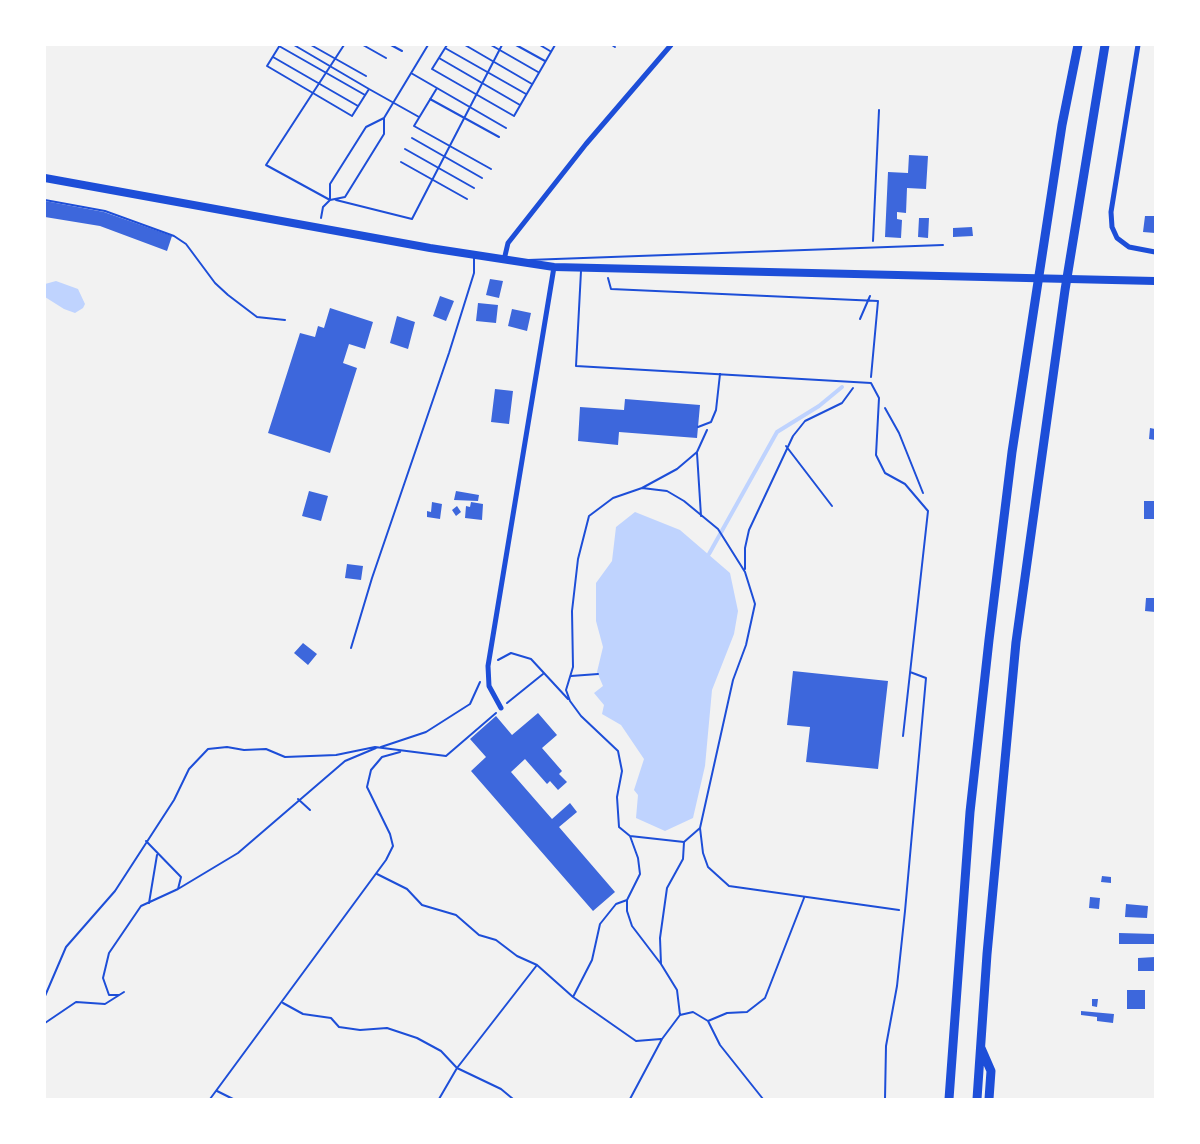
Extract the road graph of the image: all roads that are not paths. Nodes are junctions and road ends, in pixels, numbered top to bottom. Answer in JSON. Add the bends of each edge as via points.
{"nodes":[{"id":1,"x":671,"y":45,"type":"edge"},
{"id":2,"x":1078,"y":45,"type":"edge"},
{"id":3,"x":1105,"y":45,"type":"edge"},
{"id":4,"x":1138,"y":45,"type":"edge"},
{"id":5,"x":45,"y":178,"type":"edge"},
{"id":6,"x":943,"y":244,"type":"dead end"},
{"id":7,"x":1155,"y":252,"type":"edge"},
{"id":8,"x":474,"y":255,"type":"junction"},
{"id":9,"x":509,"y":260,"type":"junction"},
{"id":10,"x":554,"y":267,"type":"junction"},
{"id":11,"x":581,"y":268,"type":"junction"},
{"id":12,"x":1155,"y":281,"type":"edge"},
{"id":13,"x":720,"y":374,"type":"junction"},
{"id":14,"x":698,"y":427,"type":"dead end"},
{"id":15,"x":351,"y":648,"type":"dead end"},
{"id":16,"x":910,"y":672,"type":"junction"},
{"id":17,"x":501,"y":708,"type":"dead end"},
{"id":18,"x":903,"y":736,"type":"dead end"},
{"id":19,"x":980,"y":1046,"type":"junction"},
{"id":20,"x":885,"y":1099,"type":"edge"},
{"id":21,"x":949,"y":1099,"type":"edge"},
{"id":22,"x":977,"y":1099,"type":"edge"},
{"id":23,"x":989,"y":1099,"type":"edge"}],
"edges":[{"from":1,"to":9,"type":"street","via":[[508,243]]},
{"from":2,"to":21,"type":"highway","via":[[1062,125],[1016,428],[988,640],[967,846]]},
{"from":3,"to":19,"type":"highway","via":[[1061,314],[1016,642]]},
{"from":4,"to":7,"type":"street","via":[[1111,212],[1112,227],[1117,238],[1129,247]]},
{"from":5,"to":8,"type":"main road"},
{"from":6,"to":9,"type":"lane"},
{"from":8,"to":9,"type":"main road"},
{"from":8,"to":15,"type":"lane","via":[[474,273],[453,341]]},
{"from":9,"to":10,"type":"main road"},
{"from":10,"to":11,"type":"main road"},
{"from":10,"to":17,"type":"street","via":[[488,666],[489,686]]},
{"from":11,"to":12,"type":"main road"},
{"from":11,"to":13,"type":"lane","via":[[576,366]]},
{"from":13,"to":14,"type":"lane","via":[[716,410],[711,422]]},
{"from":13,"to":16,"type":"lane","via":[[871,383],[879,398],[876,455],[885,473],[905,484],[928,511]]},
{"from":16,"to":18,"type":"lane"},
{"from":16,"to":20,"type":"lane","via":[[926,678],[897,986],[886,1046]]},
{"from":19,"to":22,"type":"highway"},
{"from":19,"to":23,"type":"highway","via":[[991,1071]]}]}
